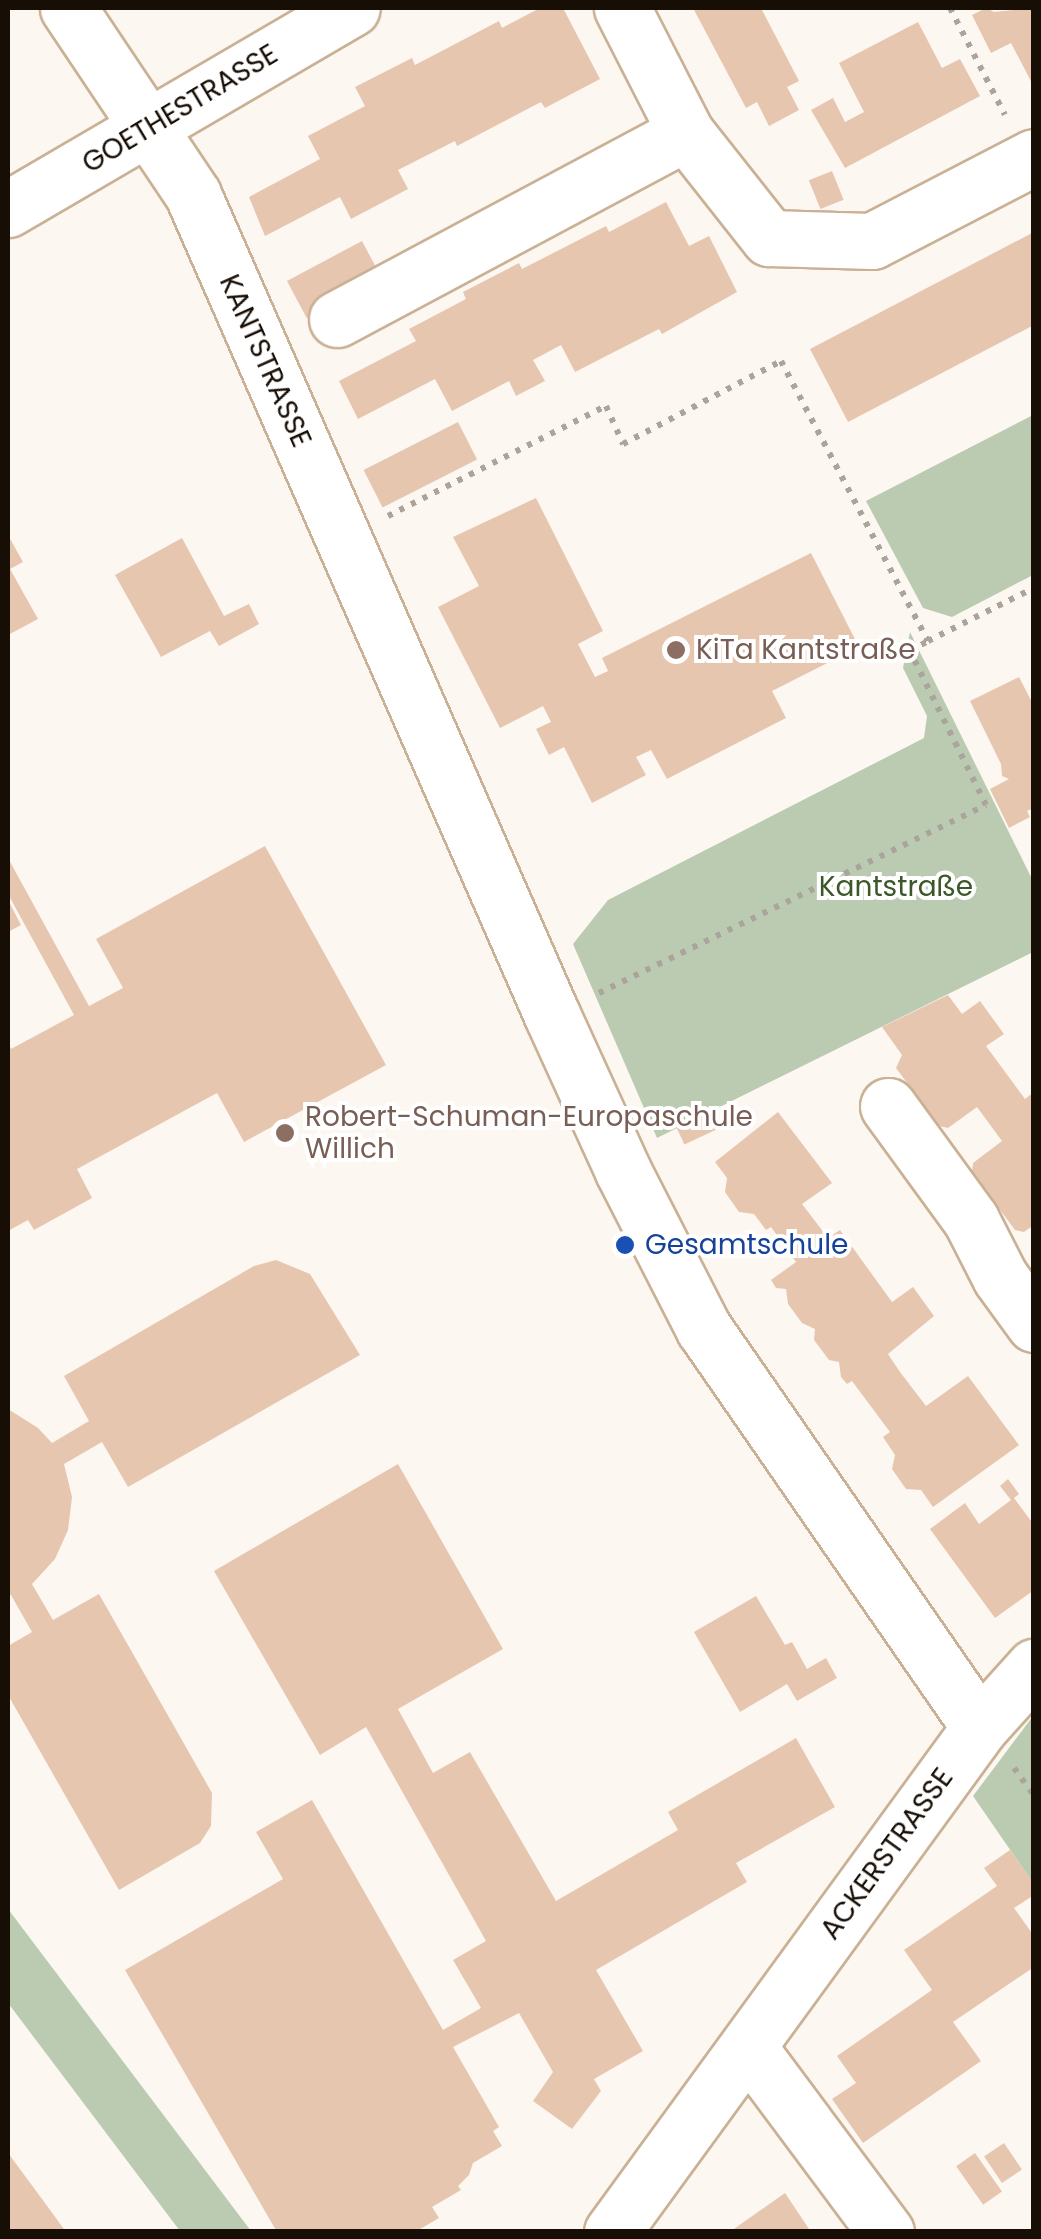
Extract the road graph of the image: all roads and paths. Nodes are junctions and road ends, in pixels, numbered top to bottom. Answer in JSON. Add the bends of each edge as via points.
{"nodes":[{"id":1,"x":68,"y":8,"type":"edge"},
{"id":2,"x":352,"y":8,"type":"edge"},
{"id":3,"x":622,"y":8,"type":"edge"},
{"id":4,"x":950,"y":8,"type":"edge"},
{"id":5,"x":152,"y":128,"type":"junction"},
{"id":6,"x":686,"y":133,"type":"junction"},
{"id":7,"x":1032,"y":158,"type":"edge"},
{"id":8,"x":8,"y":209,"type":"edge"},
{"id":9,"x":336,"y":318,"type":"dead end"},
{"id":10,"x":343,"y":539,"type":"junction"},
{"id":11,"x":1034,"y":588,"type":"edge"},
{"id":12,"x":928,"y":642,"type":"junction"},
{"id":13,"x":552,"y":1015,"type":"junction"},
{"id":14,"x":888,"y":1106,"type":"dead end"},
{"id":15,"x":1034,"y":1324,"type":"edge"},
{"id":16,"x":1034,"y":1667,"type":"edge"},
{"id":17,"x":980,"y":1727,"type":"junction"},
{"id":18,"x":748,"y":2047,"type":"junction"},
{"id":19,"x":612,"y":2232,"type":"edge"},
{"id":20,"x":886,"y":2232,"type":"edge"}],
"edges":[{"from":1,"to":5,"type":"street","name":"KANTSTRASSE"},
{"from":2,"to":5,"type":"street","name":"GOETHESTRASSE"},
{"from":3,"to":6,"type":"street"},
{"from":4,"to":7,"type":"path"},
{"from":5,"to":8,"type":"street","name":"GOETHESTRASSE"},
{"from":5,"to":10,"type":"street","name":"KANTSTRASSE","via":[[193,196]]},
{"from":6,"to":7,"type":"street","via":[[769,238],[872,242]]},
{"from":6,"to":9,"type":"street"},
{"from":10,"to":12,"type":"path","via":[[606,406],[623,444],[781,361]]},
{"from":10,"to":13,"type":"street","name":"KANTSTRASSE"},
{"from":11,"to":12,"type":"path"},
{"from":12,"to":13,"type":"path","via":[[910,650],[986,805]]},
{"from":13,"to":17,"type":"street","name":"KANTSTRASSE","via":[[704,1330]]},
{"from":14,"to":15,"type":"street","via":[[971,1220]]},
{"from":16,"to":17,"type":"street","name":"ACKERSTRASSE"},
{"from":17,"to":18,"type":"street","name":"ACKERSTRASSE"},
{"from":18,"to":19,"type":"street","name":"ACKERSTRASSE"},
{"from":18,"to":20,"type":"street"}]}
